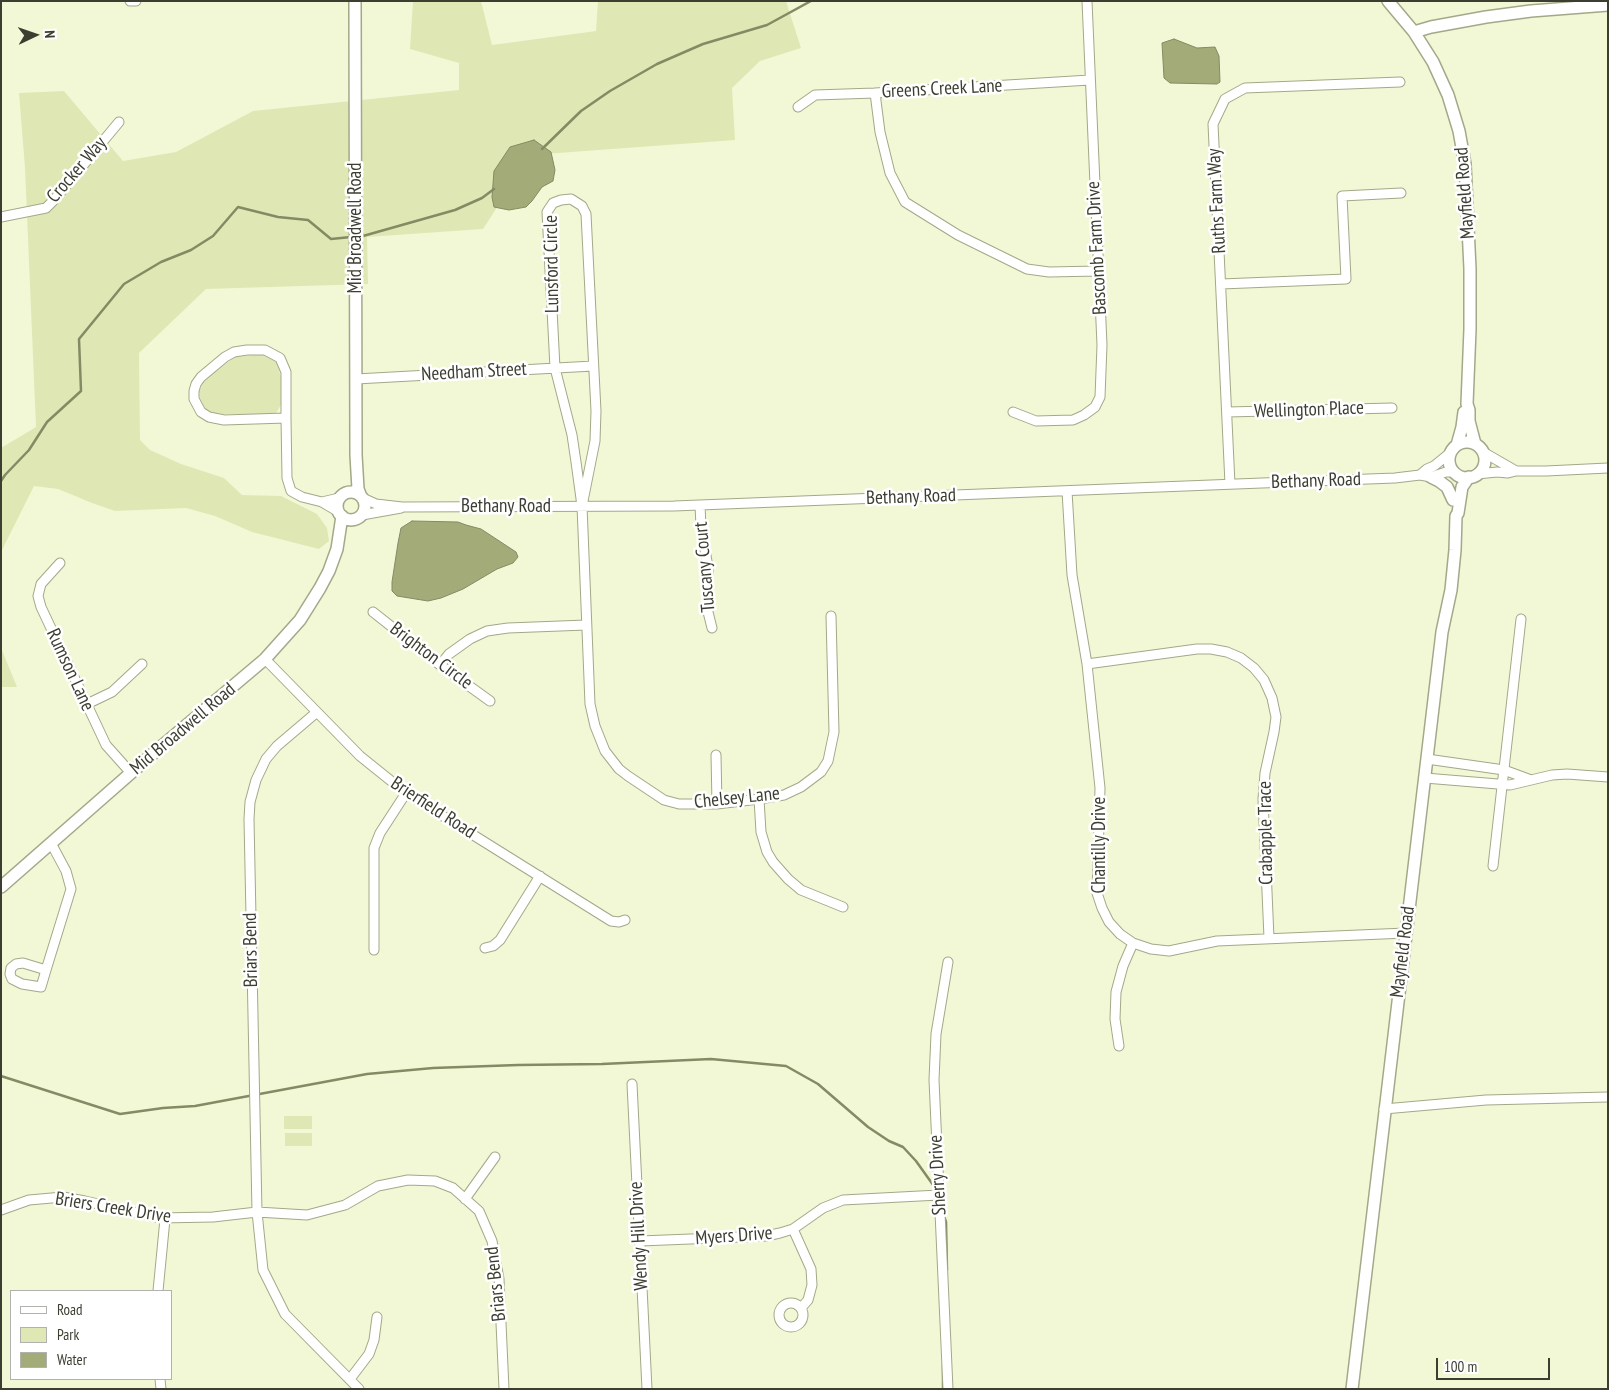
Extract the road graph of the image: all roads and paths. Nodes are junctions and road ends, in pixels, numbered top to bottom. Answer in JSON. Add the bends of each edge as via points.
{"nodes":[{"id":1,"x":130,"y":1,"type":"edge"},
{"id":2,"x":136,"y":1,"type":"edge"},
{"id":3,"x":355,"y":1,"type":"edge"},
{"id":4,"x":1087,"y":1,"type":"edge"},
{"id":5,"x":1388,"y":1,"type":"edge"},
{"id":6,"x":1608,"y":5,"type":"edge"},
{"id":7,"x":1414,"y":32,"type":"junction"},
{"id":8,"x":1090,"y":80,"type":"junction"},
{"id":9,"x":1400,"y":82,"type":"dead end"},
{"id":10,"x":875,"y":93,"type":"junction"},
{"id":11,"x":798,"y":107,"type":"dead end"},
{"id":12,"x":119,"y":122,"type":"dead end"},
{"id":13,"x":1401,"y":193,"type":"dead end"},
{"id":14,"x":1,"y":218,"type":"edge"},
{"id":15,"x":1098,"y":271,"type":"junction"},
{"id":16,"x":1221,"y":284,"type":"junction"},
{"id":17,"x":593,"y":366,"type":"junction"},
{"id":18,"x":555,"y":368,"type":"junction"},
{"id":19,"x":356,"y":378,"type":"junction"},
{"id":20,"x":1467,"y":404,"type":"junction"},
{"id":21,"x":1392,"y":408,"type":"dead end"},
{"id":22,"x":1013,"y":412,"type":"dead end"},
{"id":23,"x":1227,"y":412,"type":"junction"},
{"id":24,"x":286,"y":418,"type":"junction"},
{"id":25,"x":1479,"y":448,"type":"junction"},
{"id":26,"x":1454,"y":449,"type":"junction"},
{"id":27,"x":356,"y":455,"type":"junction"},
{"id":28,"x":1608,"y":468,"type":"edge"},
{"id":29,"x":1516,"y":471,"type":"junction"},
{"id":30,"x":1455,"y":473,"type":"junction"},
{"id":31,"x":1426,"y":476,"type":"junction"},
{"id":32,"x":1473,"y":476,"type":"junction"},
{"id":33,"x":1230,"y":484,"type":"junction"},
{"id":34,"x":1067,"y":491,"type":"junction"},
{"id":35,"x":342,"y":496,"type":"junction"},
{"id":36,"x":362,"y":497,"type":"junction"},
{"id":37,"x":1454,"y":500,"type":"junction"},
{"id":38,"x":322,"y":502,"type":"junction"},
{"id":39,"x":700,"y":505,"type":"junction"},
{"id":40,"x":582,"y":506,"type":"junction"},
{"id":41,"x":402,"y":508,"type":"junction"},
{"id":42,"x":340,"y":514,"type":"junction"},
{"id":43,"x":1456,"y":516,"type":"junction"},
{"id":44,"x":358,"y":518,"type":"junction"},
{"id":45,"x":338,"y":549,"type":"junction"},
{"id":46,"x":60,"y":563,"type":"dead end"},
{"id":47,"x":373,"y":612,"type":"dead end"},
{"id":48,"x":831,"y":616,"type":"dead end"},
{"id":49,"x":1521,"y":619,"type":"dead end"},
{"id":50,"x":586,"y":625,"type":"junction"},
{"id":51,"x":712,"y":628,"type":"dead end"},
{"id":52,"x":265,"y":660,"type":"junction"},
{"id":53,"x":142,"y":664,"type":"dead end"},
{"id":54,"x":1087,"y":664,"type":"junction"},
{"id":55,"x":440,"y":665,"type":"junction"},
{"id":56,"x":490,"y":700,"type":"dead end"},
{"id":57,"x":87,"y":704,"type":"junction"},
{"id":58,"x":317,"y":712,"type":"junction"},
{"id":59,"x":716,"y":755,"type":"dead end"},
{"id":60,"x":1427,"y":760,"type":"junction"},
{"id":61,"x":1504,"y":770,"type":"junction"},
{"id":62,"x":131,"y":774,"type":"junction"},
{"id":63,"x":1608,"y":777,"type":"edge"},
{"id":64,"x":1425,"y":778,"type":"junction"},
{"id":65,"x":1531,"y":780,"type":"junction"},
{"id":66,"x":1502,"y":784,"type":"junction"},
{"id":67,"x":406,"y":793,"type":"junction"},
{"id":68,"x":759,"y":799,"type":"junction"},
{"id":69,"x":717,"y":804,"type":"junction"},
{"id":70,"x":51,"y":843,"type":"junction"},
{"id":71,"x":1493,"y":866,"type":"dead end"},
{"id":72,"x":540,"y":876,"type":"junction"},
{"id":73,"x":1,"y":887,"type":"edge"},
{"id":74,"x":842,"y":908,"type":"dead end"},
{"id":75,"x":625,"y":920,"type":"dead end"},
{"id":76,"x":1406,"y":933,"type":"junction"},
{"id":77,"x":1269,"y":938,"type":"junction"},
{"id":78,"x":1133,"y":943,"type":"junction"},
{"id":79,"x":485,"y":948,"type":"dead end"},
{"id":80,"x":374,"y":950,"type":"dead end"},
{"id":81,"x":948,"y":962,"type":"dead end"},
{"id":82,"x":46,"y":970,"type":"dead end"},
{"id":83,"x":1119,"y":1046,"type":"dead end"},
{"id":84,"x":632,"y":1084,"type":"dead end"},
{"id":85,"x":1608,"y":1097,"type":"edge"},
{"id":86,"x":1384,"y":1109,"type":"junction"},
{"id":87,"x":495,"y":1157,"type":"dead end"},
{"id":88,"x":939,"y":1194,"type":"junction"},
{"id":89,"x":465,"y":1199,"type":"junction"},
{"id":90,"x":1,"y":1210,"type":"edge"},
{"id":91,"x":257,"y":1212,"type":"junction"},
{"id":92,"x":165,"y":1219,"type":"junction"},
{"id":93,"x":793,"y":1228,"type":"junction"},
{"id":94,"x":640,"y":1241,"type":"junction"},
{"id":95,"x":158,"y":1290,"type":"edge"},
{"id":96,"x":800,"y":1308,"type":"dead end"},
{"id":97,"x":378,"y":1317,"type":"dead end"},
{"id":98,"x":350,"y":1378,"type":"junction"},
{"id":99,"x":359,"y":1389,"type":"edge"},
{"id":100,"x":504,"y":1389,"type":"edge"},
{"id":101,"x":647,"y":1389,"type":"edge"},
{"id":102,"x":948,"y":1389,"type":"edge"},
{"id":103,"x":1352,"y":1389,"type":"edge"}],
"edges":[{"from":1,"to":2,"type":"street"},
{"from":3,"to":19,"type":"street","name":"Mid Broadwell Road"},
{"from":4,"to":8,"type":"street","name":"Bascomb Farm Drive"},
{"from":5,"to":7,"type":"street","name":"Mayfield Road"},
{"from":6,"to":7,"type":"street","via":[[1486,17]]},
{"from":7,"to":20,"type":"street","name":"Mayfield Road","via":[[1448,95],[1465,164],[1470,268]]},
{"from":8,"to":10,"type":"street","name":"Greens Creek Lane"},
{"from":8,"to":15,"type":"street","name":"Bascomb Farm Drive"},
{"from":9,"to":16,"type":"street","name":"Ruths Farm Way","via":[[1245,88],[1225,99],[1213,124]]},
{"from":10,"to":11,"type":"street","name":"Greens Creek Lane","via":[[815,95]]},
{"from":10,"to":15,"type":"street","via":[[890,173],[905,202],[958,236],[1027,269]]},
{"from":12,"to":14,"type":"street","name":"Crocker Way","via":[[46,208]]},
{"from":13,"to":16,"type":"street","via":[[1342,196],[1346,279]]},
{"from":15,"to":22,"type":"street","name":"Bascomb Farm Drive","via":[[1102,355],[1100,397],[1095,407],[1073,420],[1036,421]]},
{"from":16,"to":23,"type":"street","name":"Ruths Farm Way"},
{"from":17,"to":18,"type":"street","name":"Needham Street"},
{"from":17,"to":18,"type":"street","name":"Lunsford Circle","via":[[586,214],[582,206],[571,199],[552,204],[547,212]]},
{"from":17,"to":40,"type":"street","name":"Lunsford Circle","via":[[594,441]]},
{"from":18,"to":19,"type":"street","name":"Needham Street"},
{"from":18,"to":40,"type":"street","name":"Lunsford Circle","via":[[572,437]]},
{"from":19,"to":27,"type":"street","name":"Mid Broadwell Road"},
{"from":20,"to":25,"type":"street","name":"Mayfield Road","via":[[1469,421]]},
{"from":20,"to":26,"type":"street","name":"Mayfield Road"},
{"from":21,"to":23,"type":"street","name":"Wellington Place"},
{"from":23,"to":33,"type":"street","name":"Ruths Farm Way"},
{"from":24,"to":24,"type":"street","via":[[286,372],[280,358],[266,350],[234,352],[196,384],[194,399],[201,412],[209,417],[224,420]]},
{"from":24,"to":38,"type":"street","via":[[287,478],[291,491]]},
{"from":25,"to":26,"type":"street","via":[[1467,442]]},
{"from":25,"to":29,"type":"street"},
{"from":25,"to":32,"type":"street","via":[[1485,460],[1484,466]]},
{"from":26,"to":30,"type":"street","via":[[1449,463]]},
{"from":26,"to":31,"type":"street","name":"Bethany Road","via":[[1427,469]]},
{"from":27,"to":35,"type":"street","name":"Mid Broadwell Road","via":[[350,483]]},
{"from":27,"to":36,"type":"street","name":"Mid Broadwell Road","via":[[358,489]]},
{"from":28,"to":29,"type":"street"},
{"from":29,"to":32,"type":"street"},
{"from":30,"to":31,"type":"street","name":"Bethany Road"},
{"from":30,"to":32,"type":"street"},
{"from":30,"to":37,"type":"street","name":"Mayfield Road"},
{"from":31,"to":33,"type":"street","name":"Bethany Road"},
{"from":31,"to":37,"type":"street","via":[[1440,480]]},
{"from":32,"to":43,"type":"street","name":"Mayfield Road","via":[[1462,487]]},
{"from":33,"to":34,"type":"street","name":"Bethany Road"},
{"from":34,"to":39,"type":"street","name":"Bethany Road"},
{"from":34,"to":54,"type":"street","name":"Chantilly Drive","via":[[1072,575]]},
{"from":35,"to":36,"type":"street","via":[[354,491]]},
{"from":35,"to":38,"type":"street"},
{"from":35,"to":42,"type":"street","via":[[337,505]]},
{"from":36,"to":41,"type":"street","name":"Bethany Road","via":[[376,504]]},
{"from":36,"to":44,"type":"street","via":[[366,509]]},
{"from":37,"to":43,"type":"street","name":"Mayfield Road","via":[[1453,513]]},
{"from":38,"to":42,"type":"street"},
{"from":39,"to":40,"type":"street","name":"Bethany Road"},
{"from":39,"to":51,"type":"street","name":"Tuscany Court"},
{"from":40,"to":41,"type":"street","name":"Bethany Road"},
{"from":40,"to":50,"type":"street","name":"Chelsey Lane"},
{"from":41,"to":44,"type":"street","name":"Bethany Road"},
{"from":42,"to":44,"type":"street","via":[[347,519]]},
{"from":42,"to":45,"type":"street","name":"Mid Broadwell Road"},
{"from":43,"to":60,"type":"street","name":"Mayfield Road","via":[[1451,590],[1442,632]]},
{"from":44,"to":45,"type":"street","name":"Mid Broadwell Road"},
{"from":45,"to":52,"type":"street","name":"Mid Broadwell Road","via":[[300,620]]},
{"from":46,"to":57,"type":"street","name":"Rumson Lane","via":[[41,584],[38,596]]},
{"from":47,"to":55,"type":"street","name":"Brighton Circle"},
{"from":48,"to":68,"type":"street","name":"Chelsey Lane","via":[[834,732],[828,761],[821,772],[802,787]]},
{"from":49,"to":61,"type":"street"},
{"from":50,"to":55,"type":"street","via":[[487,631],[449,654]]},
{"from":50,"to":69,"type":"street","name":"Chelsey Lane","via":[[592,715],[611,760],[628,776],[664,800],[679,804]]},
{"from":52,"to":58,"type":"street","name":"Brierfield Road"},
{"from":52,"to":62,"type":"street","name":"Mid Broadwell Road"},
{"from":53,"to":57,"type":"street","via":[[112,692]]},
{"from":54,"to":77,"type":"street","name":"Crabapple Trace","via":[[1211,648],[1241,658],[1264,680],[1276,717],[1262,799]]},
{"from":54,"to":78,"type":"street","name":"Chantilly Drive","via":[[1100,788],[1097,893],[1109,922]]},
{"from":55,"to":56,"type":"street","name":"Brighton Circle"},
{"from":57,"to":62,"type":"street","name":"Rumson Lane","via":[[106,745]]},
{"from":58,"to":67,"type":"street","name":"Brierfield Road","via":[[360,756]]},
{"from":58,"to":91,"type":"street","name":"Briars Bend","via":[[266,758],[250,802]]},
{"from":59,"to":69,"type":"street"},
{"from":60,"to":61,"type":"street"},
{"from":60,"to":64,"type":"street","name":"Mayfield Road"},
{"from":61,"to":65,"type":"street"},
{"from":61,"to":66,"type":"street"},
{"from":62,"to":70,"type":"street","name":"Mid Broadwell Road"},
{"from":63,"to":65,"type":"street","via":[[1567,774]]},
{"from":64,"to":66,"type":"street"},
{"from":64,"to":76,"type":"street","name":"Mayfield Road"},
{"from":65,"to":66,"type":"street"},
{"from":66,"to":71,"type":"street"},
{"from":67,"to":72,"type":"street","name":"Brierfield Road"},
{"from":67,"to":80,"type":"street","via":[[374,848]]},
{"from":68,"to":69,"type":"street","name":"Chelsey Lane"},
{"from":68,"to":74,"type":"street","via":[[760,832],[773,862],[801,890]]},
{"from":70,"to":73,"type":"street","name":"Mid Broadwell Road"},
{"from":70,"to":82,"type":"street","via":[[66,871],[71,889]]},
{"from":72,"to":75,"type":"street","name":"Brierfield Road","via":[[611,921]]},
{"from":72,"to":79,"type":"street","via":[[500,940]]},
{"from":76,"to":77,"type":"street","name":"Chantilly Drive"},
{"from":76,"to":86,"type":"street","name":"Mayfield Road"},
{"from":77,"to":78,"type":"street","name":"Chantilly Drive","via":[[1217,941],[1168,951],[1151,950]]},
{"from":78,"to":83,"type":"street","via":[[1116,992]]},
{"from":81,"to":88,"type":"street","name":"Sherry Drive","via":[[934,1061]]},
{"from":84,"to":94,"type":"street","name":"Wendy Hill Drive"},
{"from":85,"to":86,"type":"street","via":[[1486,1100]]},
{"from":86,"to":103,"type":"street","name":"Mayfield Road"},
{"from":87,"to":89,"type":"street"},
{"from":88,"to":93,"type":"street","name":"Myers Drive","via":[[843,1200],[823,1208]]},
{"from":88,"to":102,"type":"street","name":"Sherry Drive"},
{"from":89,"to":91,"type":"street","name":"Briars Bend","via":[[453,1188],[435,1181],[408,1180],[378,1186],[345,1205],[307,1215]]},
{"from":89,"to":100,"type":"street","name":"Briars Bend","via":[[479,1211],[492,1241],[499,1279]]},
{"from":90,"to":92,"type":"street","name":"Briers Creek Drive","via":[[29,1200],[63,1197]]},
{"from":91,"to":92,"type":"street","name":"Briers Creek Drive"},
{"from":91,"to":98,"type":"street","name":"Briars Bend","via":[[262,1270],[285,1314]]},
{"from":92,"to":95,"type":"street"},
{"from":93,"to":94,"type":"street","name":"Myers Drive","via":[[766,1236]]},
{"from":93,"to":96,"type":"street","via":[[811,1269],[812,1285],[808,1300]]},
{"from":94,"to":101,"type":"street","name":"Wendy Hill Drive"},
{"from":97,"to":98,"type":"street","via":[[369,1354]]},
{"from":98,"to":99,"type":"street","name":"Briars Bend"}]}
